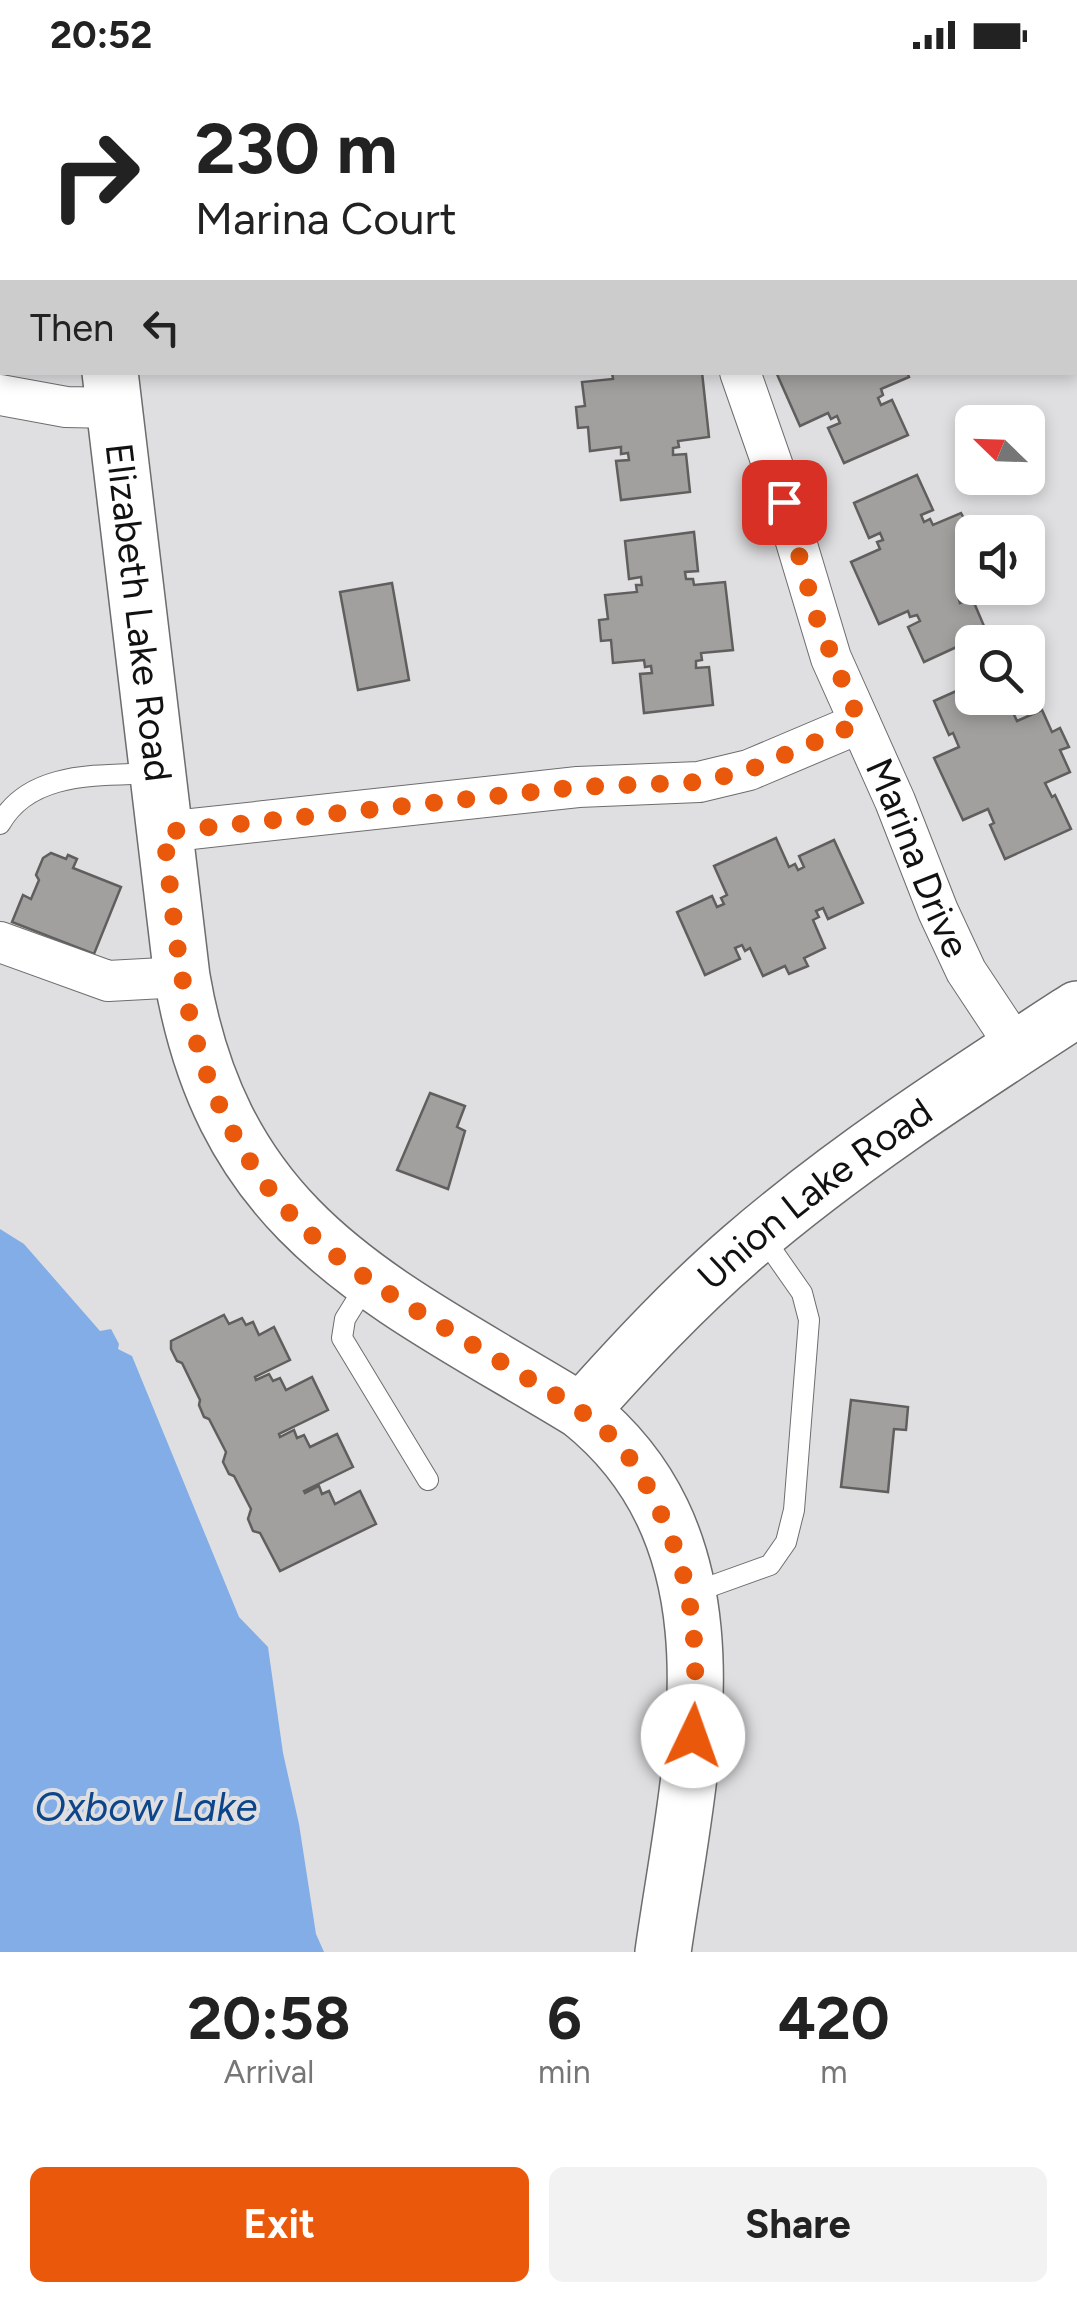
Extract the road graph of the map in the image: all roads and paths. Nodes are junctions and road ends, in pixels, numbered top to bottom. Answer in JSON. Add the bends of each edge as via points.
{"nodes":[{"id":1,"x":741,"y":375,"type":"edge"},
{"id":2,"x":112,"y":390,"type":"edge"},
{"id":3,"x":0,"y":395,"type":"edge"},
{"id":4,"x":860,"y":723,"type":"junction"},
{"id":5,"x":156,"y":772,"type":"junction"},
{"id":6,"x":0,"y":824,"type":"edge"},
{"id":7,"x":164,"y":832,"type":"junction"},
{"id":8,"x":0,"y":942,"type":"edge"},
{"id":9,"x":182,"y":977,"type":"junction"},
{"id":10,"x":1077,"y":1009,"type":"edge"},
{"id":11,"x":1017,"y":1048,"type":"junction"},
{"id":12,"x":760,"y":1233,"type":"junction"},
{"id":13,"x":368,"y":1280,"type":"junction"},
{"id":14,"x":581,"y":1411,"type":"junction"},
{"id":15,"x":428,"y":1480,"type":"dead end"},
{"id":16,"x":690,"y":1593,"type":"junction"},
{"id":17,"x":663,"y":1952,"type":"edge"}],
"edges":[{"from":1,"to":4,"type":"street","name":"Marina Drive","via":[[818,622]]},
{"from":2,"to":3,"type":"street","via":[[66,407]]},
{"from":2,"to":5,"type":"street","name":"Elizabeth Lake Road"},
{"from":4,"to":7,"type":"street","via":[[749,770],[700,782],[578,787]]},
{"from":4,"to":11,"type":"street","name":"Marina Drive","via":[[966,970]]},
{"from":5,"to":6,"type":"lane","via":[[40,787],[24,794]]},
{"from":5,"to":7,"type":"street","name":"Elizabeth Lake Road"},
{"from":7,"to":9,"type":"street","name":"Elizabeth Lake Road"},
{"from":8,"to":9,"type":"street","via":[[108,981]]},
{"from":9,"to":13,"type":"street","name":"Elizabeth Lake Road","via":[[203,1070],[234,1136],[282,1204]]},
{"from":10,"to":11,"type":"street","name":"Union Lake Road"},
{"from":11,"to":12,"type":"street","name":"Union Lake Road"},
{"from":12,"to":14,"type":"street","name":"Union Lake Road","via":[[664,1320]]},
{"from":12,"to":16,"type":"lane","via":[[802,1293],[809,1320],[794,1510],[786,1542],[770,1565]]},
{"from":13,"to":14,"type":"street","name":"Elizabeth Lake Road"},
{"from":13,"to":15,"type":"lane","via":[[344,1319],[342,1338]]},
{"from":14,"to":16,"type":"street","name":"Elizabeth Lake Road","via":[[637,1466]]},
{"from":16,"to":17,"type":"street","name":"Elizabeth Lake Road","via":[[693,1736]]}]}
